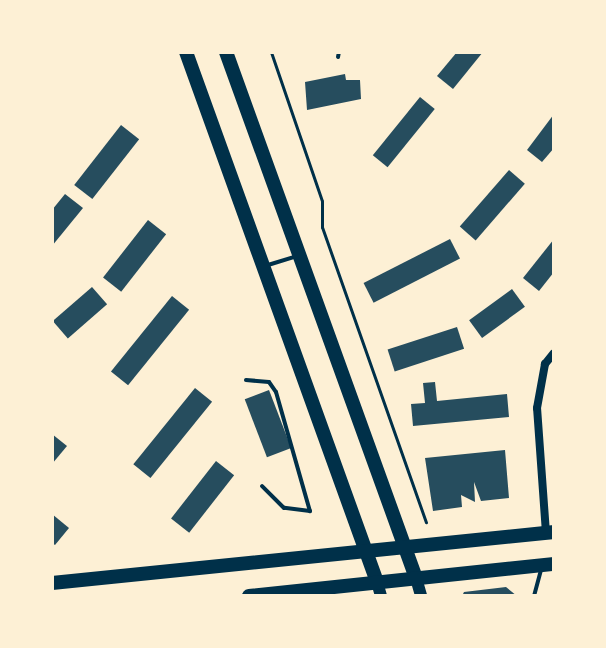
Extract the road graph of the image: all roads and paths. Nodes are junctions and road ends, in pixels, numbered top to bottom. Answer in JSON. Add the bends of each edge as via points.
{"nodes":[{"id":1,"x":186,"y":52,"type":"edge"},
{"id":2,"x":226,"y":52,"type":"edge"},
{"id":3,"x":271,"y":52,"type":"edge"},
{"id":4,"x":300,"y":255,"type":"junction"},
{"id":5,"x":264,"y":266,"type":"junction"},
{"id":6,"x":554,"y":353,"type":"edge"},
{"id":7,"x":246,"y":380,"type":"dead end"},
{"id":8,"x":262,"y":486,"type":"dead end"},
{"id":9,"x":426,"y":522,"type":"dead end"},
{"id":10,"x":550,"y":532,"type":"edge"},
{"id":11,"x":405,"y":547,"type":"junction"},
{"id":12,"x":367,"y":549,"type":"junction"},
{"id":13,"x":547,"y":565,"type":"edge"},
{"id":14,"x":416,"y":578,"type":"junction"},
{"id":15,"x":52,"y":583,"type":"edge"},
{"id":16,"x":379,"y":589,"type":"edge"},
{"id":17,"x":249,"y":596,"type":"edge"},
{"id":18,"x":421,"y":596,"type":"edge"},
{"id":19,"x":534,"y":596,"type":"edge"}],
"edges":[{"from":1,"to":5,"type":"main road"},
{"from":2,"to":4,"type":"main road"},
{"from":3,"to":9,"type":"path","via":[[322,201],[322,227]]},
{"from":4,"to":5,"type":"lane"},
{"from":4,"to":11,"type":"main road"},
{"from":5,"to":12,"type":"main road"},
{"from":6,"to":10,"type":"street","via":[[545,364],[537,408]]},
{"from":7,"to":8,"type":"lane","via":[[269,382],[276,392],[310,511],[284,508]]},
{"from":10,"to":11,"type":"main road"},
{"from":11,"to":12,"type":"main road"},
{"from":11,"to":14,"type":"main road"},
{"from":12,"to":15,"type":"main road"},
{"from":12,"to":16,"type":"main road"},
{"from":13,"to":14,"type":"main road"},
{"from":13,"to":19,"type":"lane"},
{"from":14,"to":16,"type":"main road"},
{"from":14,"to":18,"type":"main road"},
{"from":16,"to":17,"type":"main road"}]}
